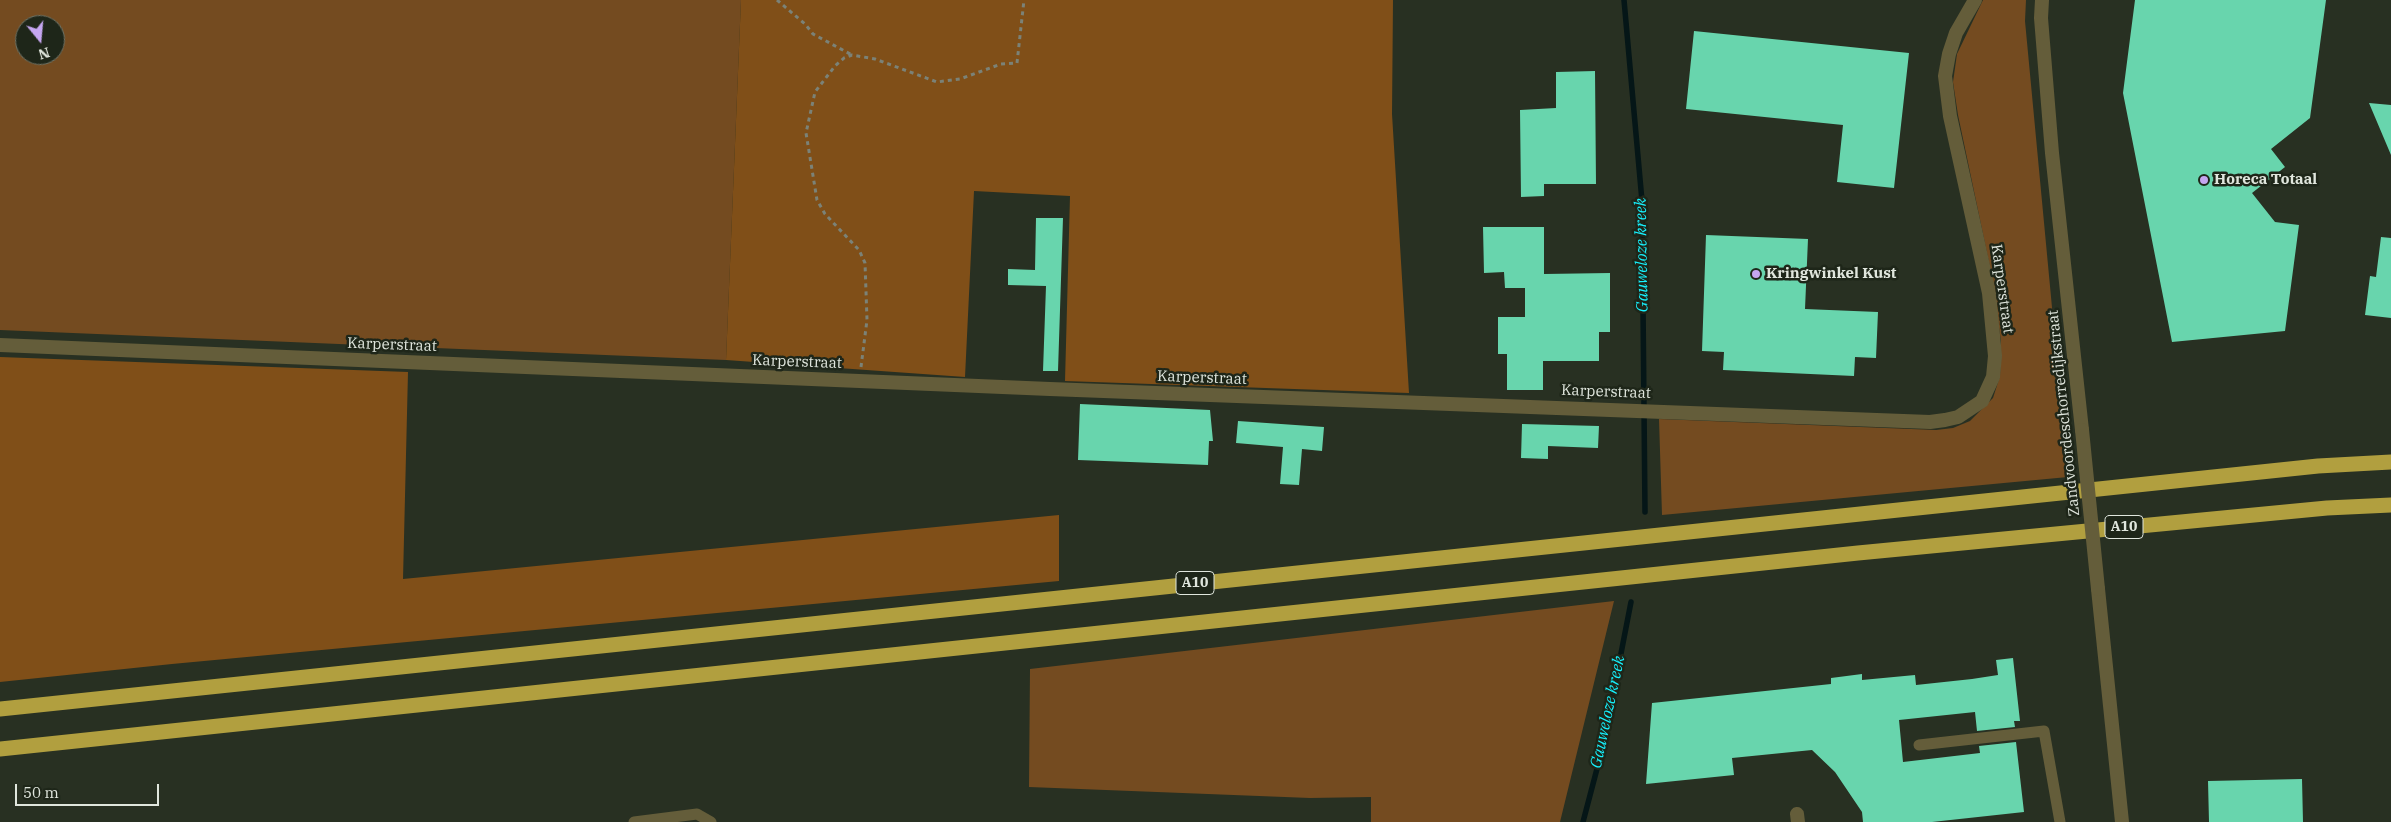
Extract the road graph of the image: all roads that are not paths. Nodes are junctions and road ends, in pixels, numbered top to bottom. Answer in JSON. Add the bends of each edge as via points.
{"nodes":[{"id":1,"x":1975,"y":0,"type":"edge"},
{"id":2,"x":2042,"y":0,"type":"edge"},
{"id":3,"x":0,"y":345,"type":"edge"},
{"id":4,"x":2391,"y":462,"type":"edge"},
{"id":5,"x":2391,"y":505,"type":"edge"},
{"id":6,"x":0,"y":709,"type":"edge"},
{"id":7,"x":1919,"y":745,"type":"dead end"},
{"id":8,"x":0,"y":749,"type":"edge"},
{"id":9,"x":634,"y":822,"type":"edge"},
{"id":10,"x":711,"y":822,"type":"edge"},
{"id":11,"x":2060,"y":822,"type":"edge"},
{"id":12,"x":2122,"y":822,"type":"edge"}],
"edges":[{"from":1,"to":3,"type":"street","name":"Karperstraat","via":[[1956,33],[1946,76],[1950,116],[1989,293],[1995,356],[1993,377],[1982,401],[1958,417],[1930,422]]},
{"from":2,"to":12,"type":"street","name":"Zandvoordeschorredijkstraat","bridge":true,"via":[[2052,153]]},
{"from":4,"to":6,"type":"highway","number":"A10","via":[[2288,469]]},
{"from":5,"to":8,"type":"highway","number":"A10","via":[[2326,508],[1838,555]]},
{"from":7,"to":11,"type":"lane","via":[[2044,731]]},
{"from":9,"to":10,"type":"lane","via":[[697,814]]}]}
